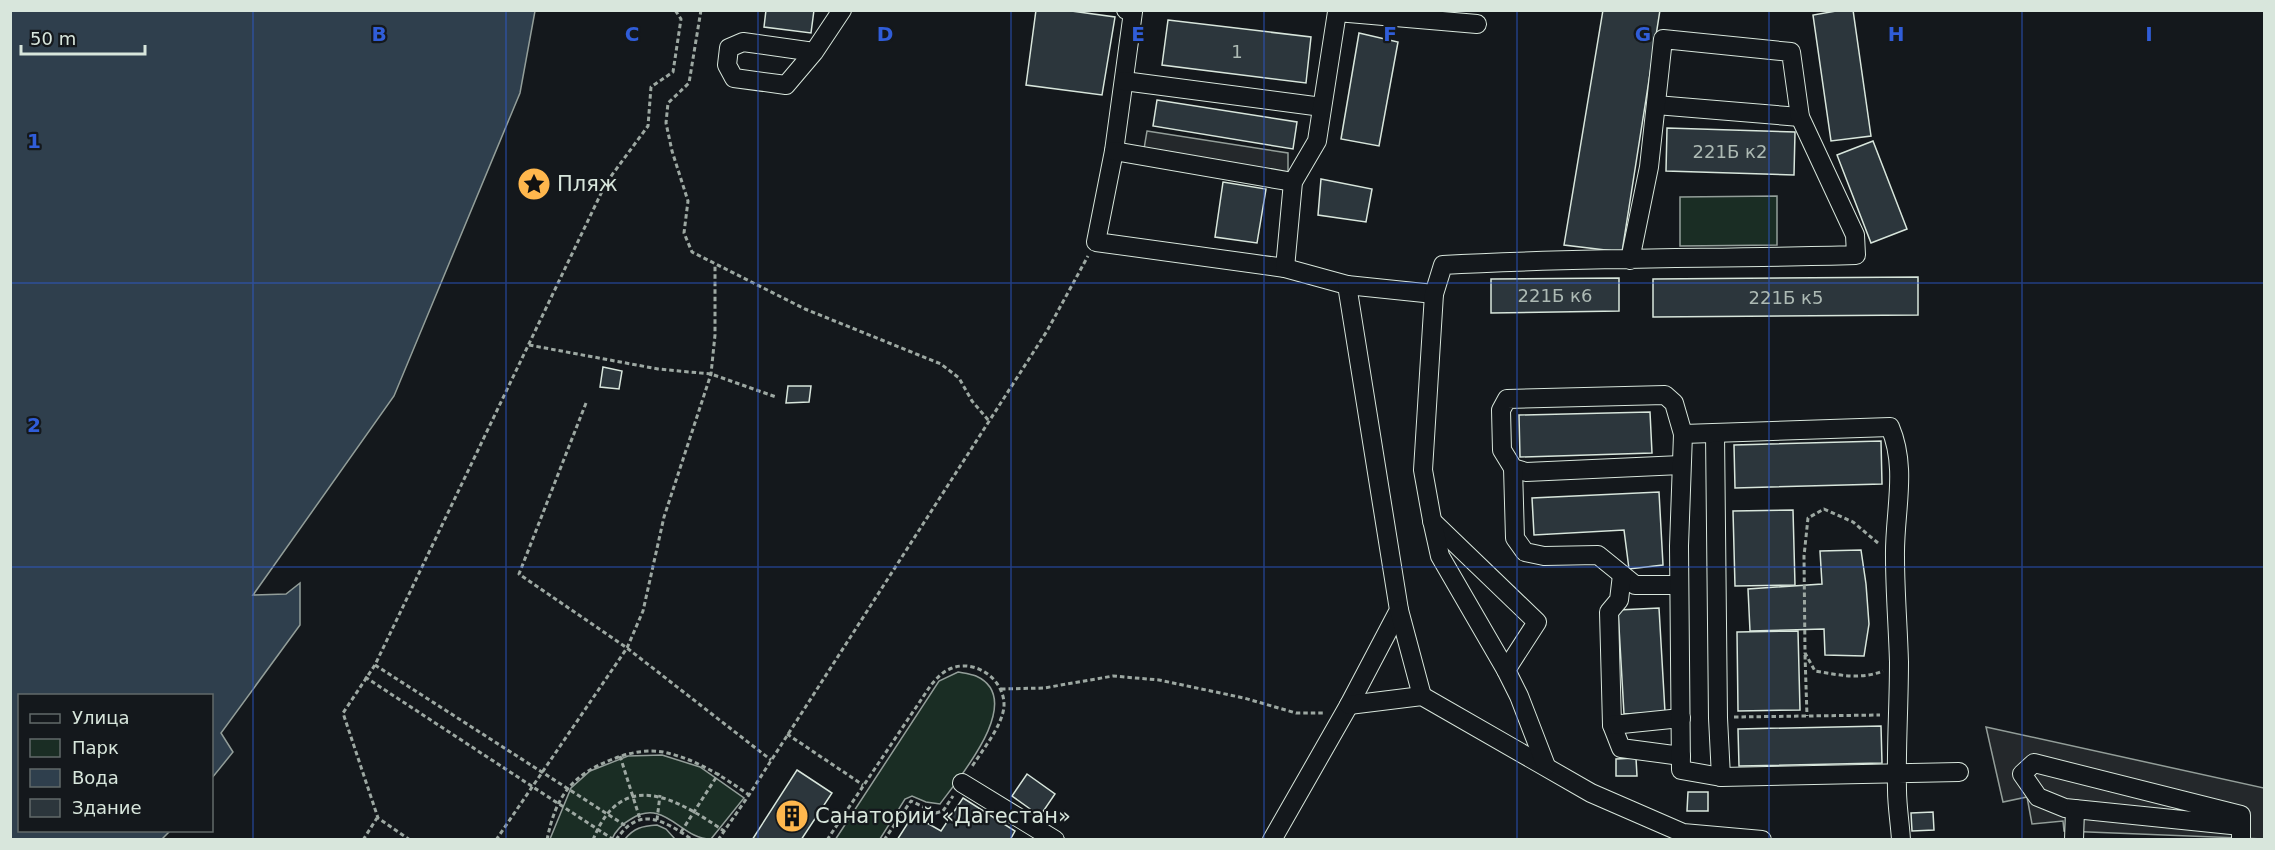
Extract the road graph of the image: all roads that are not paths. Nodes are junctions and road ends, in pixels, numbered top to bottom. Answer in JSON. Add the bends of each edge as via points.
{"nodes":[{"id":1,"x":842,"y":10,"type":"edge"},
{"id":2,"x":1126,"y":10,"type":"edge"},
{"id":3,"x":1478,"y":24,"type":"dead end"},
{"id":4,"x":814,"y":52,"type":"dead end"},
{"id":5,"x":1124,"y":81,"type":"junction"},
{"id":6,"x":1656,"y":105,"type":"junction"},
{"id":7,"x":1322,"y":107,"type":"junction"},
{"id":8,"x":1800,"y":117,"type":"junction"},
{"id":9,"x":1114,"y":150,"type":"junction"},
{"id":10,"x":1293,"y":182,"type":"junction"},
{"id":11,"x":1630,"y":260,"type":"junction"},
{"id":12,"x":1285,"y":268,"type":"junction"},
{"id":13,"x":1347,"y":285,"type":"junction"},
{"id":14,"x":1434,"y":294,"type":"junction"},
{"id":15,"x":1715,"y":433,"type":"junction"},
{"id":16,"x":1683,"y":434,"type":"junction"},
{"id":17,"x":1681,"y":465,"type":"junction"},
{"id":18,"x":1513,"y":468,"type":"junction"},
{"id":19,"x":1432,"y":520,"type":"junction"},
{"id":20,"x":1622,"y":575,"type":"junction"},
{"id":21,"x":1679,"y":585,"type":"junction"},
{"id":22,"x":1399,"y":610,"type":"junction"},
{"id":23,"x":1506,"y":670,"type":"junction"},
{"id":24,"x":1422,"y":696,"type":"junction"},
{"id":25,"x":1349,"y":705,"type":"junction"},
{"id":26,"x":1681,"y":718,"type":"junction"},
{"id":27,"x":1612,"y":725,"type":"junction"},
{"id":28,"x":1681,"y":756,"type":"junction"},
{"id":29,"x":1546,"y":766,"type":"junction"},
{"id":30,"x":1959,"y":772,"type":"dead end"},
{"id":31,"x":1897,"y":775,"type":"junction"},
{"id":32,"x":1721,"y":777,"type":"junction"},
{"id":33,"x":962,"y":783,"type":"road end"},
{"id":34,"x":2075,"y":809,"type":"junction"},
{"id":35,"x":2241,"y":833,"type":"edge"},
{"id":36,"x":1055,"y":840,"type":"edge"},
{"id":37,"x":1272,"y":840,"type":"edge"},
{"id":38,"x":1762,"y":840,"type":"edge"},
{"id":39,"x":1901,"y":840,"type":"edge"},
{"id":40,"x":2074,"y":840,"type":"edge"}],
"edges":[{"from":1,"to":4,"type":"street"},
{"from":2,"to":5,"type":"street","via":[[1133,12]]},
{"from":3,"to":7,"type":"street","via":[[1337,12]]},
{"from":5,"to":7,"type":"street"},
{"from":5,"to":9,"type":"street"},
{"from":6,"to":8,"type":"street"},
{"from":6,"to":8,"type":"street","via":[[1663,39],[1791,52]]},
{"from":6,"to":11,"type":"street","via":[[1650,167]]},
{"from":7,"to":10,"type":"street","via":[[1317,141]]},
{"from":8,"to":11,"type":"street","via":[[1855,235],[1856,255]]},
{"from":9,"to":10,"type":"street"},
{"from":9,"to":12,"type":"street","via":[[1096,242]]},
{"from":10,"to":12,"type":"street"},
{"from":11,"to":14,"type":"street","via":[[1443,265]]},
{"from":12,"to":13,"type":"street"},
{"from":13,"to":14,"type":"street"},
{"from":13,"to":22,"type":"street"},
{"from":14,"to":19,"type":"street","via":[[1423,470]]},
{"from":15,"to":16,"type":"street"},
{"from":15,"to":31,"type":"street","via":[[1890,427],[1898,446],[1900,488],[1895,557],[1899,664]]},
{"from":15,"to":32,"type":"street"},
{"from":16,"to":17,"type":"street"},
{"from":16,"to":18,"type":"street","via":[[1674,403],[1665,395],[1507,399],[1502,410],[1502,450]]},
{"from":17,"to":18,"type":"street","via":[[1526,472]]},
{"from":17,"to":21,"type":"street"},
{"from":18,"to":20,"type":"street","via":[[1515,538],[1525,552],[1544,556],[1598,555]]},
{"from":19,"to":23,"type":"street","via":[[1440,556]]},
{"from":19,"to":23,"type":"street","via":[[1537,622]]},
{"from":20,"to":21,"type":"street","via":[[1635,585]]},
{"from":20,"to":27,"type":"street","via":[[1619,600],[1609,612]]},
{"from":21,"to":26,"type":"street"},
{"from":22,"to":24,"type":"street"},
{"from":22,"to":25,"type":"street"},
{"from":23,"to":29,"type":"street"},
{"from":24,"to":25,"type":"street"},
{"from":24,"to":29,"type":"street"},
{"from":25,"to":37,"type":"street"},
{"from":26,"to":27,"type":"street"},
{"from":26,"to":28,"type":"street"},
{"from":27,"to":28,"type":"street","via":[[1621,748]]},
{"from":28,"to":32,"type":"street","via":[[1681,770]]},
{"from":29,"to":38,"type":"street","via":[[1591,793],[1683,833]]},
{"from":30,"to":31,"type":"street"},
{"from":31,"to":32,"type":"street"},
{"from":31,"to":39,"type":"street"},
{"from":33,"to":36,"type":"street"},
{"from":34,"to":35,"type":"street"},
{"from":34,"to":35,"type":"street","via":[[2038,797],[2022,774],[2034,763],[2241,815]]},
{"from":34,"to":40,"type":"street"}]}
